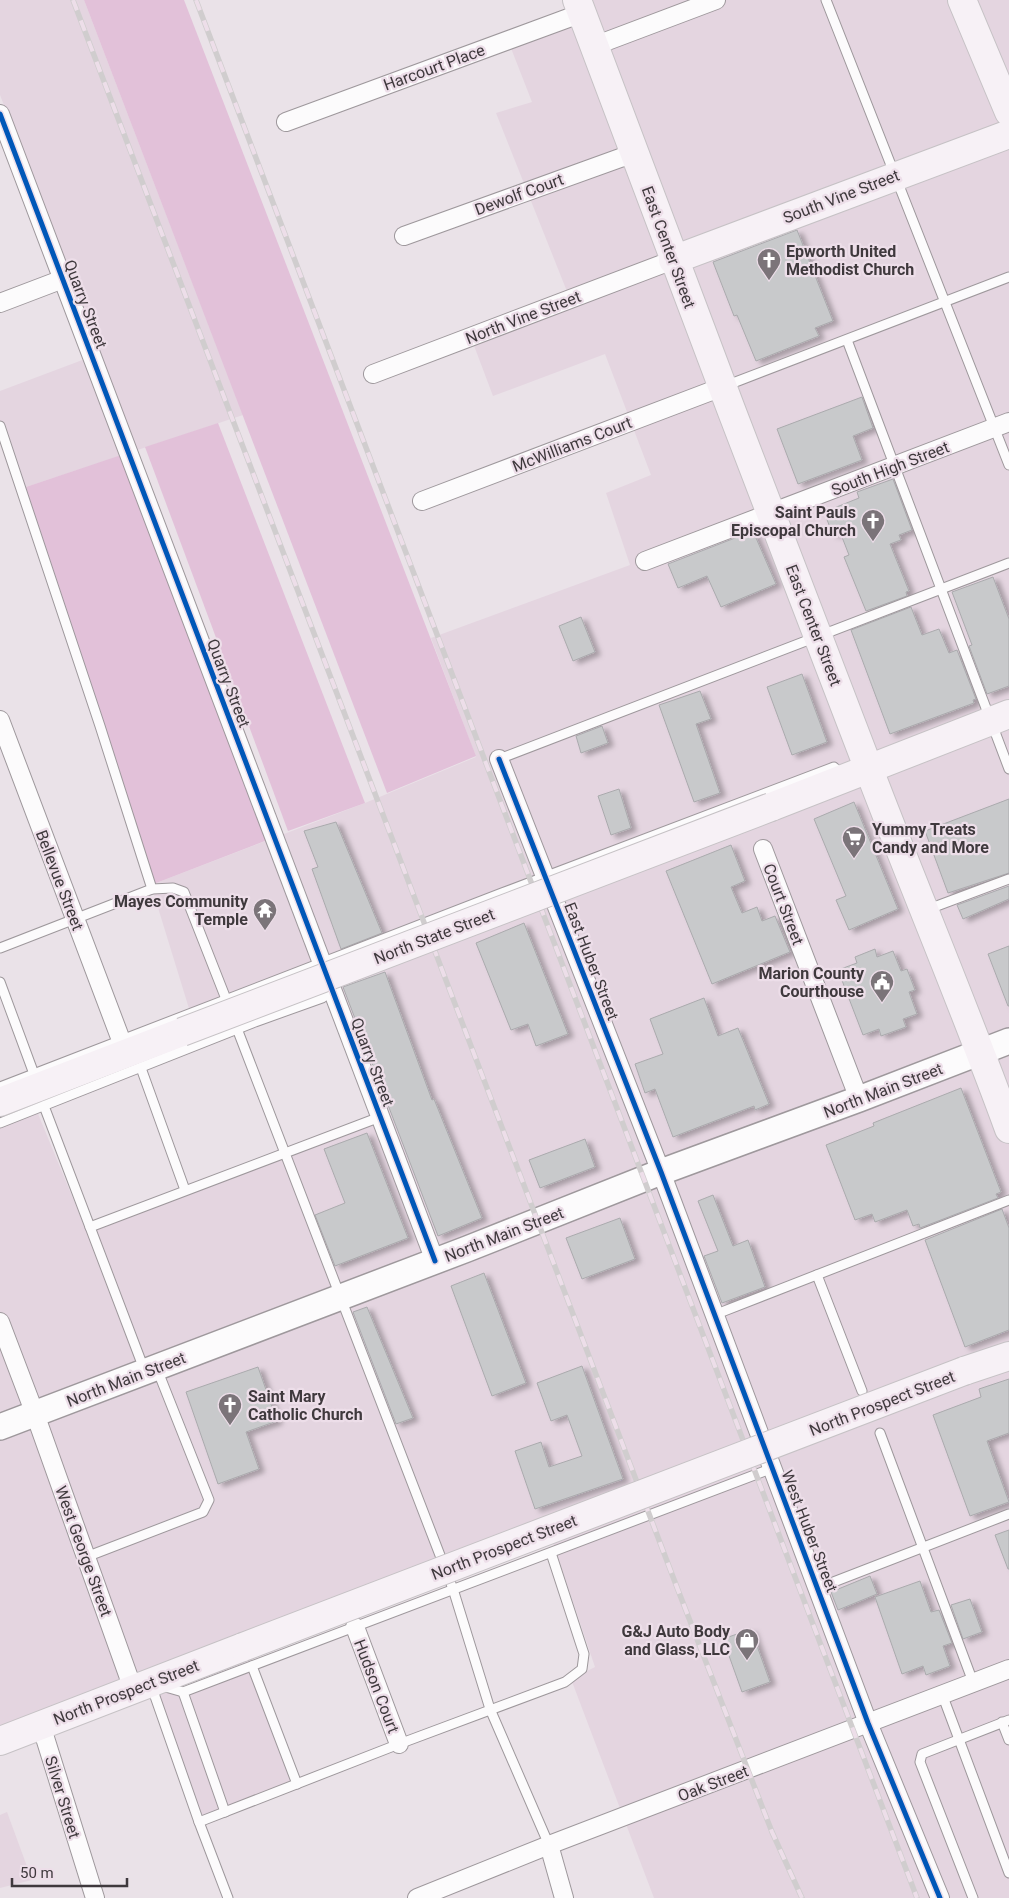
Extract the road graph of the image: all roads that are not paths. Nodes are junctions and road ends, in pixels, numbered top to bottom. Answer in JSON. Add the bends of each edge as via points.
{"nodes":[{"id":1,"x":716,"y":0,"type":"edge"},
{"id":2,"x":826,"y":0,"type":"edge"},
{"id":3,"x":962,"y":0,"type":"edge"},
{"id":4,"x":579,"y":6,"type":"edge"},
{"id":5,"x":594,"y":46,"type":"junction"},
{"id":6,"x":1009,"y":112,"type":"edge"},
{"id":7,"x":0,"y":114,"type":"edge"},
{"id":8,"x":286,"y":122,"type":"dead end"},
{"id":9,"x":1009,"y":134,"type":"edge"},
{"id":10,"x":634,"y":152,"type":"junction"},
{"id":11,"x":896,"y":175,"type":"junction"},
{"id":12,"x":404,"y":236,"type":"dead end"},
{"id":13,"x":673,"y":260,"type":"junction"},
{"id":14,"x":1009,"y":277,"type":"edge"},
{"id":15,"x":63,"y":279,"type":"junction"},
{"id":16,"x":946,"y":302,"type":"junction"},
{"id":17,"x":0,"y":303,"type":"edge"},
{"id":18,"x":847,"y":340,"type":"junction"},
{"id":19,"x":373,"y":374,"type":"dead end"},
{"id":20,"x":722,"y":387,"type":"junction"},
{"id":21,"x":1002,"y":425,"type":"edge"},
{"id":22,"x":0,"y":426,"type":"edge"},
{"id":23,"x":1009,"y":464,"type":"edge"},
{"id":24,"x":896,"y":466,"type":"junction"},
{"id":25,"x":422,"y":501,"type":"dead end"},
{"id":26,"x":772,"y":512,"type":"junction"},
{"id":27,"x":645,"y":561,"type":"dead end"},
{"id":28,"x":1009,"y":563,"type":"edge"},
{"id":29,"x":941,"y":588,"type":"junction"},
{"id":30,"x":819,"y":637,"type":"junction"},
{"id":31,"x":1000,"y":717,"type":"edge"},
{"id":32,"x":0,"y":720,"type":"edge"},
{"id":33,"x":499,"y":759,"type":"joint"},
{"id":34,"x":1009,"y":770,"type":"edge"},
{"id":35,"x":853,"y":778,"type":"junction"},
{"id":36,"x":763,"y":849,"type":"dead end"},
{"id":37,"x":683,"y":851,"type":"dead end"},
{"id":38,"x":545,"y":876,"type":"junction"},
{"id":39,"x":1009,"y":879,"type":"edge"},
{"id":40,"x":152,"y":889,"type":"junction"},
{"id":41,"x":554,"y":899,"type":"junction"},
{"id":42,"x":926,"y":910,"type":"junction"},
{"id":43,"x":75,"y":919,"type":"junction"},
{"id":44,"x":469,"y":932,"type":"dead end"},
{"id":45,"x":0,"y":948,"type":"edge"},
{"id":46,"x":322,"y":962,"type":"junction"},
{"id":47,"x":0,"y":982,"type":"edge"},
{"id":48,"x":337,"y":986,"type":"junction"},
{"id":49,"x":226,"y":1000,"type":"junction"},
{"id":50,"x":237,"y":1029,"type":"junction"},
{"id":51,"x":121,"y":1040,"type":"junction"},
{"id":52,"x":1009,"y":1041,"type":"edge"},
{"id":53,"x":981,"y":1052,"type":"junction"},
{"id":54,"x":141,"y":1068,"type":"junction"},
{"id":55,"x":34,"y":1074,"type":"junction"},
{"id":56,"x":0,"y":1087,"type":"edge"},
{"id":57,"x":859,"y":1100,"type":"junction"},
{"id":58,"x":0,"y":1102,"type":"edge"},
{"id":59,"x":44,"y":1106,"type":"junction"},
{"id":60,"x":380,"y":1117,"type":"junction"},
{"id":61,"x":0,"y":1123,"type":"edge"},
{"id":62,"x":1009,"y":1129,"type":"edge"},
{"id":63,"x":284,"y":1152,"type":"junction"},
{"id":64,"x":660,"y":1172,"type":"junction"},
{"id":65,"x":186,"y":1190,"type":"junction"},
{"id":66,"x":1009,"y":1200,"type":"edge"},
{"id":67,"x":90,"y":1227,"type":"junction"},
{"id":68,"x":435,"y":1261,"type":"junction"},
{"id":69,"x":817,"y":1275,"type":"junction"},
{"id":70,"x":340,"y":1297,"type":"junction"},
{"id":71,"x":714,"y":1315,"type":"junction"},
{"id":72,"x":0,"y":1322,"type":"edge"},
{"id":73,"x":1009,"y":1356,"type":"edge"},
{"id":74,"x":151,"y":1370,"type":"junction"},
{"id":75,"x":862,"y":1391,"type":"dead end"},
{"id":76,"x":35,"y":1414,"type":"junction"},
{"id":77,"x":0,"y":1427,"type":"edge"},
{"id":78,"x":880,"y":1432,"type":"dead end"},
{"id":79,"x":773,"y":1468,"type":"junction"},
{"id":80,"x":1009,"y":1514,"type":"edge"},
{"id":81,"x":923,"y":1548,"type":"junction"},
{"id":82,"x":551,"y":1553,"type":"junction"},
{"id":83,"x":86,"y":1557,"type":"junction"},
{"id":84,"x":818,"y":1588,"type":"junction"},
{"id":85,"x":453,"y":1589,"type":"junction"},
{"id":86,"x":355,"y":1627,"type":"junction"},
{"id":87,"x":248,"y":1656,"type":"junction"},
{"id":88,"x":1009,"y":1669,"type":"edge"},
{"id":89,"x":973,"y":1682,"type":"junction"},
{"id":90,"x":142,"y":1685,"type":"junction"},
{"id":91,"x":183,"y":1692,"type":"junction"},
{"id":92,"x":942,"y":1694,"type":"junction"},
{"id":93,"x":490,"y":1709,"type":"junction"},
{"id":94,"x":1006,"y":1721,"type":"edge"},
{"id":95,"x":868,"y":1723,"type":"junction"},
{"id":96,"x":41,"y":1725,"type":"junction"},
{"id":97,"x":958,"y":1738,"type":"junction"},
{"id":98,"x":1009,"y":1740,"type":"edge"},
{"id":99,"x":0,"y":1741,"type":"edge"},
{"id":100,"x":398,"y":1744,"type":"junction"},
{"id":101,"x":297,"y":1784,"type":"junction"},
{"id":102,"x":226,"y":1812,"type":"junction"},
{"id":103,"x":199,"y":1822,"type":"junction"},
{"id":104,"x":549,"y":1845,"type":"junction"},
{"id":105,"x":1009,"y":1873,"type":"edge"},
{"id":106,"x":95,"y":1898,"type":"edge"},
{"id":107,"x":228,"y":1898,"type":"edge"},
{"id":108,"x":417,"y":1898,"type":"edge"},
{"id":109,"x":564,"y":1898,"type":"edge"},
{"id":110,"x":940,"y":1898,"type":"edge"},
{"id":111,"x":973,"y":1898,"type":"edge"}],
"edges":[{"from":1,"to":5,"type":"street"},
{"from":2,"to":11,"type":"lane"},
{"from":3,"to":6,"type":"main road"},
{"from":4,"to":5,"type":"main road","name":"East Center Street"},
{"from":4,"to":8,"type":"street","name":"Harcourt Place"},
{"from":5,"to":10,"type":"main road","name":"East Center Street"},
{"from":7,"to":15,"type":"street","name":"Quarry Street"},
{"from":9,"to":11,"type":"main road","name":"South Vine Street"},
{"from":10,"to":12,"type":"street","name":"Dewolf Court"},
{"from":10,"to":13,"type":"main road","name":"East Center Street"},
{"from":11,"to":13,"type":"main road","name":"South Vine Street"},
{"from":11,"to":16,"type":"lane"},
{"from":13,"to":19,"type":"street","name":"North Vine Street"},
{"from":13,"to":20,"type":"main road","name":"East Center Street"},
{"from":14,"to":16,"type":"lane"},
{"from":15,"to":17,"type":"street"},
{"from":15,"to":46,"type":"street","name":"Quarry Street"},
{"from":16,"to":18,"type":"lane"},
{"from":16,"to":21,"type":"lane"},
{"from":18,"to":20,"type":"lane"},
{"from":18,"to":24,"type":"lane"},
{"from":20,"to":25,"type":"street","name":"McWilliams Court"},
{"from":20,"to":26,"type":"main road","name":"East Center Street"},
{"from":21,"to":23,"type":"lane"},
{"from":21,"to":24,"type":"street","name":"South High Street"},
{"from":22,"to":40,"type":"lane"},
{"from":24,"to":26,"type":"street","name":"South High Street"},
{"from":24,"to":29,"type":"lane"},
{"from":26,"to":27,"type":"street","name":"South High Street"},
{"from":26,"to":30,"type":"main road","name":"East Center Street"},
{"from":28,"to":29,"type":"lane"},
{"from":29,"to":30,"type":"lane"},
{"from":29,"to":31,"type":"lane"},
{"from":30,"to":33,"type":"lane"},
{"from":30,"to":35,"type":"main road","name":"East Center Street"},
{"from":31,"to":34,"type":"lane"},
{"from":31,"to":35,"type":"main road","name":"North State Street"},
{"from":32,"to":43,"type":"street","name":"Bellevue Street"},
{"from":33,"to":38,"type":"street","name":"East Huber Street"},
{"from":35,"to":38,"type":"lane","via":[[834,767]]},
{"from":35,"to":42,"type":"main road","name":"East Center Street"},
{"from":35,"to":58,"type":"main road","name":"North State Street","bridge":true},
{"from":36,"to":57,"type":"street","name":"Court Street"},
{"from":37,"to":41,"type":"lane"},
{"from":38,"to":41,"type":"street","name":"East Huber Street"},
{"from":38,"to":46,"type":"lane"},
{"from":39,"to":42,"type":"lane"},
{"from":40,"to":43,"type":"lane"},
{"from":40,"to":49,"type":"lane","via":[[174,888],[184,892]]},
{"from":41,"to":44,"type":"lane"},
{"from":41,"to":64,"type":"street","name":"East Huber Street"},
{"from":42,"to":53,"type":"main road","name":"East Center Street"},
{"from":43,"to":45,"type":"lane"},
{"from":43,"to":51,"type":"street","name":"Bellevue Street"},
{"from":46,"to":48,"type":"street","name":"Quarry Street"},
{"from":46,"to":49,"type":"lane"},
{"from":47,"to":55,"type":"lane"},
{"from":48,"to":50,"type":"lane","via":[[322,998]]},
{"from":48,"to":60,"type":"street","name":"Quarry Street"},
{"from":49,"to":50,"type":"lane"},
{"from":49,"to":51,"type":"lane"},
{"from":50,"to":54,"type":"lane"},
{"from":50,"to":63,"type":"lane"},
{"from":51,"to":55,"type":"lane"},
{"from":52,"to":53,"type":"street","name":"North Main Street"},
{"from":53,"to":57,"type":"street","name":"North Main Street"},
{"from":53,"to":62,"type":"main road","name":"East Center Street"},
{"from":54,"to":59,"type":"lane"},
{"from":54,"to":65,"type":"lane"},
{"from":55,"to":56,"type":"lane"},
{"from":57,"to":64,"type":"street","name":"North Main Street"},
{"from":59,"to":61,"type":"lane"},
{"from":59,"to":67,"type":"lane"},
{"from":60,"to":63,"type":"lane"},
{"from":60,"to":68,"type":"street","name":"Quarry Street"},
{"from":63,"to":65,"type":"lane"},
{"from":63,"to":70,"type":"lane"},
{"from":64,"to":68,"type":"street","name":"North Main Street"},
{"from":64,"to":71,"type":"street","name":"West Huber Street"},
{"from":65,"to":67,"type":"lane"},
{"from":66,"to":69,"type":"lane"},
{"from":67,"to":74,"type":"lane"},
{"from":68,"to":70,"type":"street","name":"North Main Street"},
{"from":69,"to":71,"type":"lane"},
{"from":69,"to":75,"type":"lane"},
{"from":70,"to":74,"type":"street","name":"North Main Street"},
{"from":70,"to":85,"type":"lane"},
{"from":71,"to":79,"type":"street","name":"West Huber Street"},
{"from":72,"to":76,"type":"street","name":"West George Street"},
{"from":73,"to":87,"type":"main road","name":"North Prospect Street","bridge":true,"via":[[964,1371]]},
{"from":74,"to":76,"type":"street","name":"North Main Street"},
{"from":74,"to":83,"type":"lane","via":[[209,1500],[203,1512]]},
{"from":76,"to":77,"type":"street","name":"North Main Street"},
{"from":76,"to":83,"type":"street","name":"West George Street"},
{"from":78,"to":81,"type":"lane"},
{"from":79,"to":82,"type":"lane"},
{"from":79,"to":84,"type":"street","name":"West Huber Street"},
{"from":80,"to":81,"type":"lane"},
{"from":81,"to":84,"type":"lane"},
{"from":81,"to":89,"type":"lane"},
{"from":82,"to":85,"type":"lane"},
{"from":82,"to":93,"type":"lane","via":[[584,1654],[582,1669],[564,1682]]},
{"from":83,"to":90,"type":"street","name":"West George Street"},
{"from":84,"to":95,"type":"street","name":"West Huber Street"},
{"from":85,"to":86,"type":"lane"},
{"from":85,"to":93,"type":"lane"},
{"from":86,"to":87,"type":"lane"},
{"from":86,"to":100,"type":"street","name":"Hudson Court"},
{"from":87,"to":90,"type":"main road","name":"North Prospect Street"},
{"from":87,"to":91,"type":"lane"},
{"from":87,"to":101,"type":"lane"},
{"from":88,"to":89,"type":"street","name":"Oak Street"},
{"from":89,"to":92,"type":"street","name":"Oak Street"},
{"from":90,"to":91,"type":"lane"},
{"from":90,"to":96,"type":"main road","name":"North Prospect Street"},
{"from":90,"to":103,"type":"lane"},
{"from":91,"to":102,"type":"lane"},
{"from":92,"to":95,"type":"street","name":"Oak Street"},
{"from":92,"to":97,"type":"lane"},
{"from":93,"to":100,"type":"lane"},
{"from":93,"to":104,"type":"lane"},
{"from":94,"to":97,"type":"lane"},
{"from":94,"to":98,"type":"lane"},
{"from":95,"to":104,"type":"street","name":"Oak Street"},
{"from":95,"to":110,"type":"street","name":"West Huber Street"},
{"from":96,"to":99,"type":"main road","name":"North Prospect Street"},
{"from":96,"to":106,"type":"street","name":"Silver Street"},
{"from":97,"to":105,"type":"lane"},
{"from":97,"to":111,"type":"lane","via":[[922,1754],[920,1762]]},
{"from":100,"to":101,"type":"lane"},
{"from":101,"to":102,"type":"lane"},
{"from":102,"to":103,"type":"lane"},
{"from":103,"to":107,"type":"lane"},
{"from":104,"to":108,"type":"street","name":"Oak Street"},
{"from":104,"to":109,"type":"street"}]}
